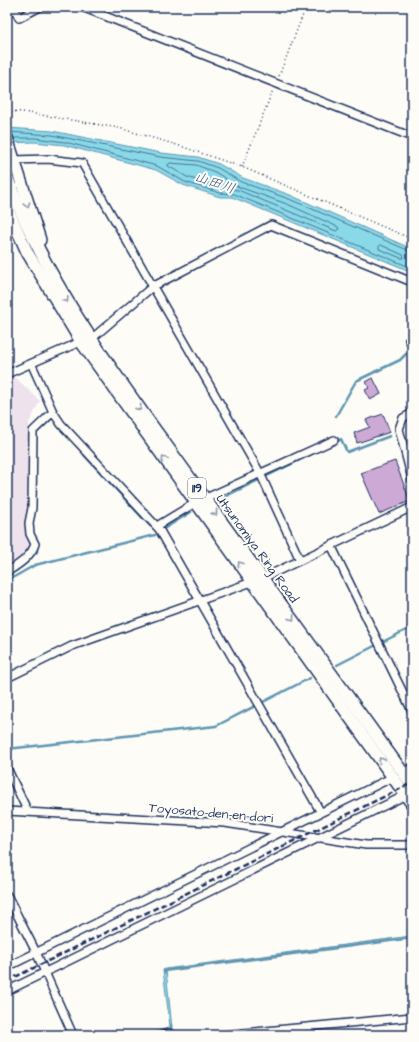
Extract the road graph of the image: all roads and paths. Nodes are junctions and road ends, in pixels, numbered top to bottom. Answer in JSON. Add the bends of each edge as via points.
{"nodes":[{"id":1,"x":14,"y":7,"type":"edge"},
{"id":2,"x":40,"y":7,"type":"edge"},
{"id":3,"x":82,"y":7,"type":"edge"},
{"id":4,"x":91,"y":8,"type":"edge"},
{"id":5,"x":7,"y":111,"type":"edge"},
{"id":6,"x":412,"y":137,"type":"edge"},
{"id":7,"x":7,"y":138,"type":"edge"},
{"id":8,"x":14,"y":164,"type":"junction"},
{"id":9,"x":7,"y":177,"type":"edge"},
{"id":10,"x":7,"y":207,"type":"edge"},
{"id":11,"x":7,"y":218,"type":"edge"},
{"id":12,"x":10,"y":232,"type":"edge"},
{"id":13,"x":412,"y":239,"type":"edge"},
{"id":14,"x":27,"y":252,"type":"junction"},
{"id":15,"x":412,"y":282,"type":"edge"},
{"id":16,"x":58,"y":287,"type":"junction"},
{"id":17,"x":152,"y":287,"type":"junction"},
{"id":18,"x":86,"y":340,"type":"junction"},
{"id":19,"x":32,"y":365,"type":"junction"},
{"id":20,"x":7,"y":374,"type":"edge"},
{"id":21,"x":53,"y":412,"type":"junction"},
{"id":22,"x":412,"y":413,"type":"edge"},
{"id":23,"x":334,"y":440,"type":"dead end"},
{"id":24,"x":260,"y":473,"type":"junction"},
{"id":25,"x":412,"y":477,"type":"edge"},
{"id":26,"x":200,"y":501,"type":"junction"},
{"id":27,"x":412,"y":506,"type":"edge"},
{"id":28,"x":157,"y":526,"type":"junction"},
{"id":29,"x":331,"y":546,"type":"junction"},
{"id":30,"x":300,"y":560,"type":"junction"},
{"id":31,"x":7,"y":572,"type":"edge"},
{"id":32,"x":258,"y":580,"type":"junction"},
{"id":33,"x":200,"y":601,"type":"junction"},
{"id":34,"x":7,"y":678,"type":"edge"},
{"id":35,"x":412,"y":711,"type":"edge"},
{"id":36,"x":7,"y":768,"type":"edge"},
{"id":37,"x":403,"y":772,"type":"edge"},
{"id":38,"x":412,"y":785,"type":"edge"},
{"id":39,"x":409,"y":799,"type":"edge"},
{"id":40,"x":7,"y":811,"type":"edge"},
{"id":41,"x":28,"y":812,"type":"junction"},
{"id":42,"x":320,"y":812,"type":"junction"},
{"id":43,"x":282,"y":830,"type":"junction"},
{"id":44,"x":320,"y":837,"type":"junction"},
{"id":45,"x":412,"y":845,"type":"edge"},
{"id":46,"x":7,"y":895,"type":"edge"},
{"id":47,"x":36,"y":952,"type":"junction"},
{"id":48,"x":7,"y":967,"type":"edge"},
{"id":49,"x":45,"y":973,"type":"junction"},
{"id":50,"x":7,"y":992,"type":"edge"},
{"id":51,"x":412,"y":1017,"type":"edge"},
{"id":52,"x":73,"y":1035,"type":"edge"},
{"id":53,"x":164,"y":1035,"type":"edge"},
{"id":54,"x":172,"y":1035,"type":"edge"},
{"id":55,"x":222,"y":1035,"type":"edge"}],
"edges":[{"from":1,"to":2,"type":"street","via":[[19,18]]},
{"from":3,"to":4,"type":"street"},
{"from":4,"to":6,"type":"street"},
{"from":5,"to":13,"type":"path","via":[[119,128],[177,145],[242,167]]},
{"from":7,"to":8,"type":"highway","number":"119"},
{"from":8,"to":16,"type":"highway","number":"119","one_way":true},
{"from":8,"to":17,"type":"street","via":[[48,159],[82,163]]},
{"from":9,"to":16,"type":"highway","name":"Utsunomiya Ring Road","number":"119","via":[[33,241]]},
{"from":10,"to":14,"type":"highway","name":"Utsunomiya Ring Road","number":"119"},
{"from":11,"to":12,"type":"highway","number":"119"},
{"from":12,"to":14,"type":"highway","number":"119"},
{"from":14,"to":18,"type":"highway","name":"Utsunomiya Ring Road","number":"119"},
{"from":15,"to":17,"type":"street","via":[[271,225]]},
{"from":16,"to":18,"type":"highway","name":"Utsunomiya Ring Road","number":"119","one_way":true},
{"from":17,"to":18,"type":"street","via":[[96,336]]},
{"from":17,"to":24,"type":"street"},
{"from":18,"to":19,"type":"street"},
{"from":18,"to":26,"type":"highway","name":"Utsunomiya Ring Road","number":"119"},
{"from":19,"to":20,"type":"street"},
{"from":19,"to":21,"type":"street"},
{"from":21,"to":28,"type":"street","via":[[61,424]]},
{"from":21,"to":31,"type":"street","via":[[33,431],[32,508],[29,523],[30,534],[35,544],[33,551]]},
{"from":22,"to":25,"type":"street","via":[[403,418],[399,429]]},
{"from":23,"to":24,"type":"street"},
{"from":24,"to":26,"type":"street"},
{"from":24,"to":30,"type":"street"},
{"from":26,"to":28,"type":"street"},
{"from":26,"to":32,"type":"highway","name":"Utsunomiya Ring Road","number":"119"},
{"from":27,"to":29,"type":"street"},
{"from":28,"to":33,"type":"street"},
{"from":29,"to":30,"type":"street"},
{"from":29,"to":35,"type":"street"},
{"from":30,"to":32,"type":"street"},
{"from":32,"to":33,"type":"street"},
{"from":32,"to":37,"type":"highway","name":"Utsunomiya Ring Road","number":"119"},
{"from":33,"to":34,"type":"street","via":[[72,646]]},
{"from":33,"to":42,"type":"street"},
{"from":36,"to":41,"type":"street"},
{"from":37,"to":38,"type":"highway","name":"Utsunomiya Ring Road","number":"119"},
{"from":37,"to":39,"type":"highway","name":"Utsunomiya Ring Road","number":"119"},
{"from":37,"to":42,"type":"street"},
{"from":39,"to":44,"type":"street"},
{"from":40,"to":41,"type":"street","name":"Toyosato-den-en-dori"},
{"from":41,"to":43,"type":"street","name":"Toyosato-den-en-dori","via":[[225,823]]},
{"from":42,"to":43,"type":"street"},
{"from":43,"to":44,"type":"street","name":"Toyosato-den-en-dori"},
{"from":43,"to":47,"type":"street"},
{"from":44,"to":45,"type":"street","name":"Toyosato-den-en-dori","via":[[366,845]]},
{"from":44,"to":49,"type":"street"},
{"from":46,"to":47,"type":"street"},
{"from":47,"to":48,"type":"street"},
{"from":47,"to":49,"type":"street"},
{"from":49,"to":50,"type":"street"},
{"from":49,"to":52,"type":"street"},
{"from":51,"to":55,"type":"street"},
{"from":53,"to":54,"type":"street"}]}
